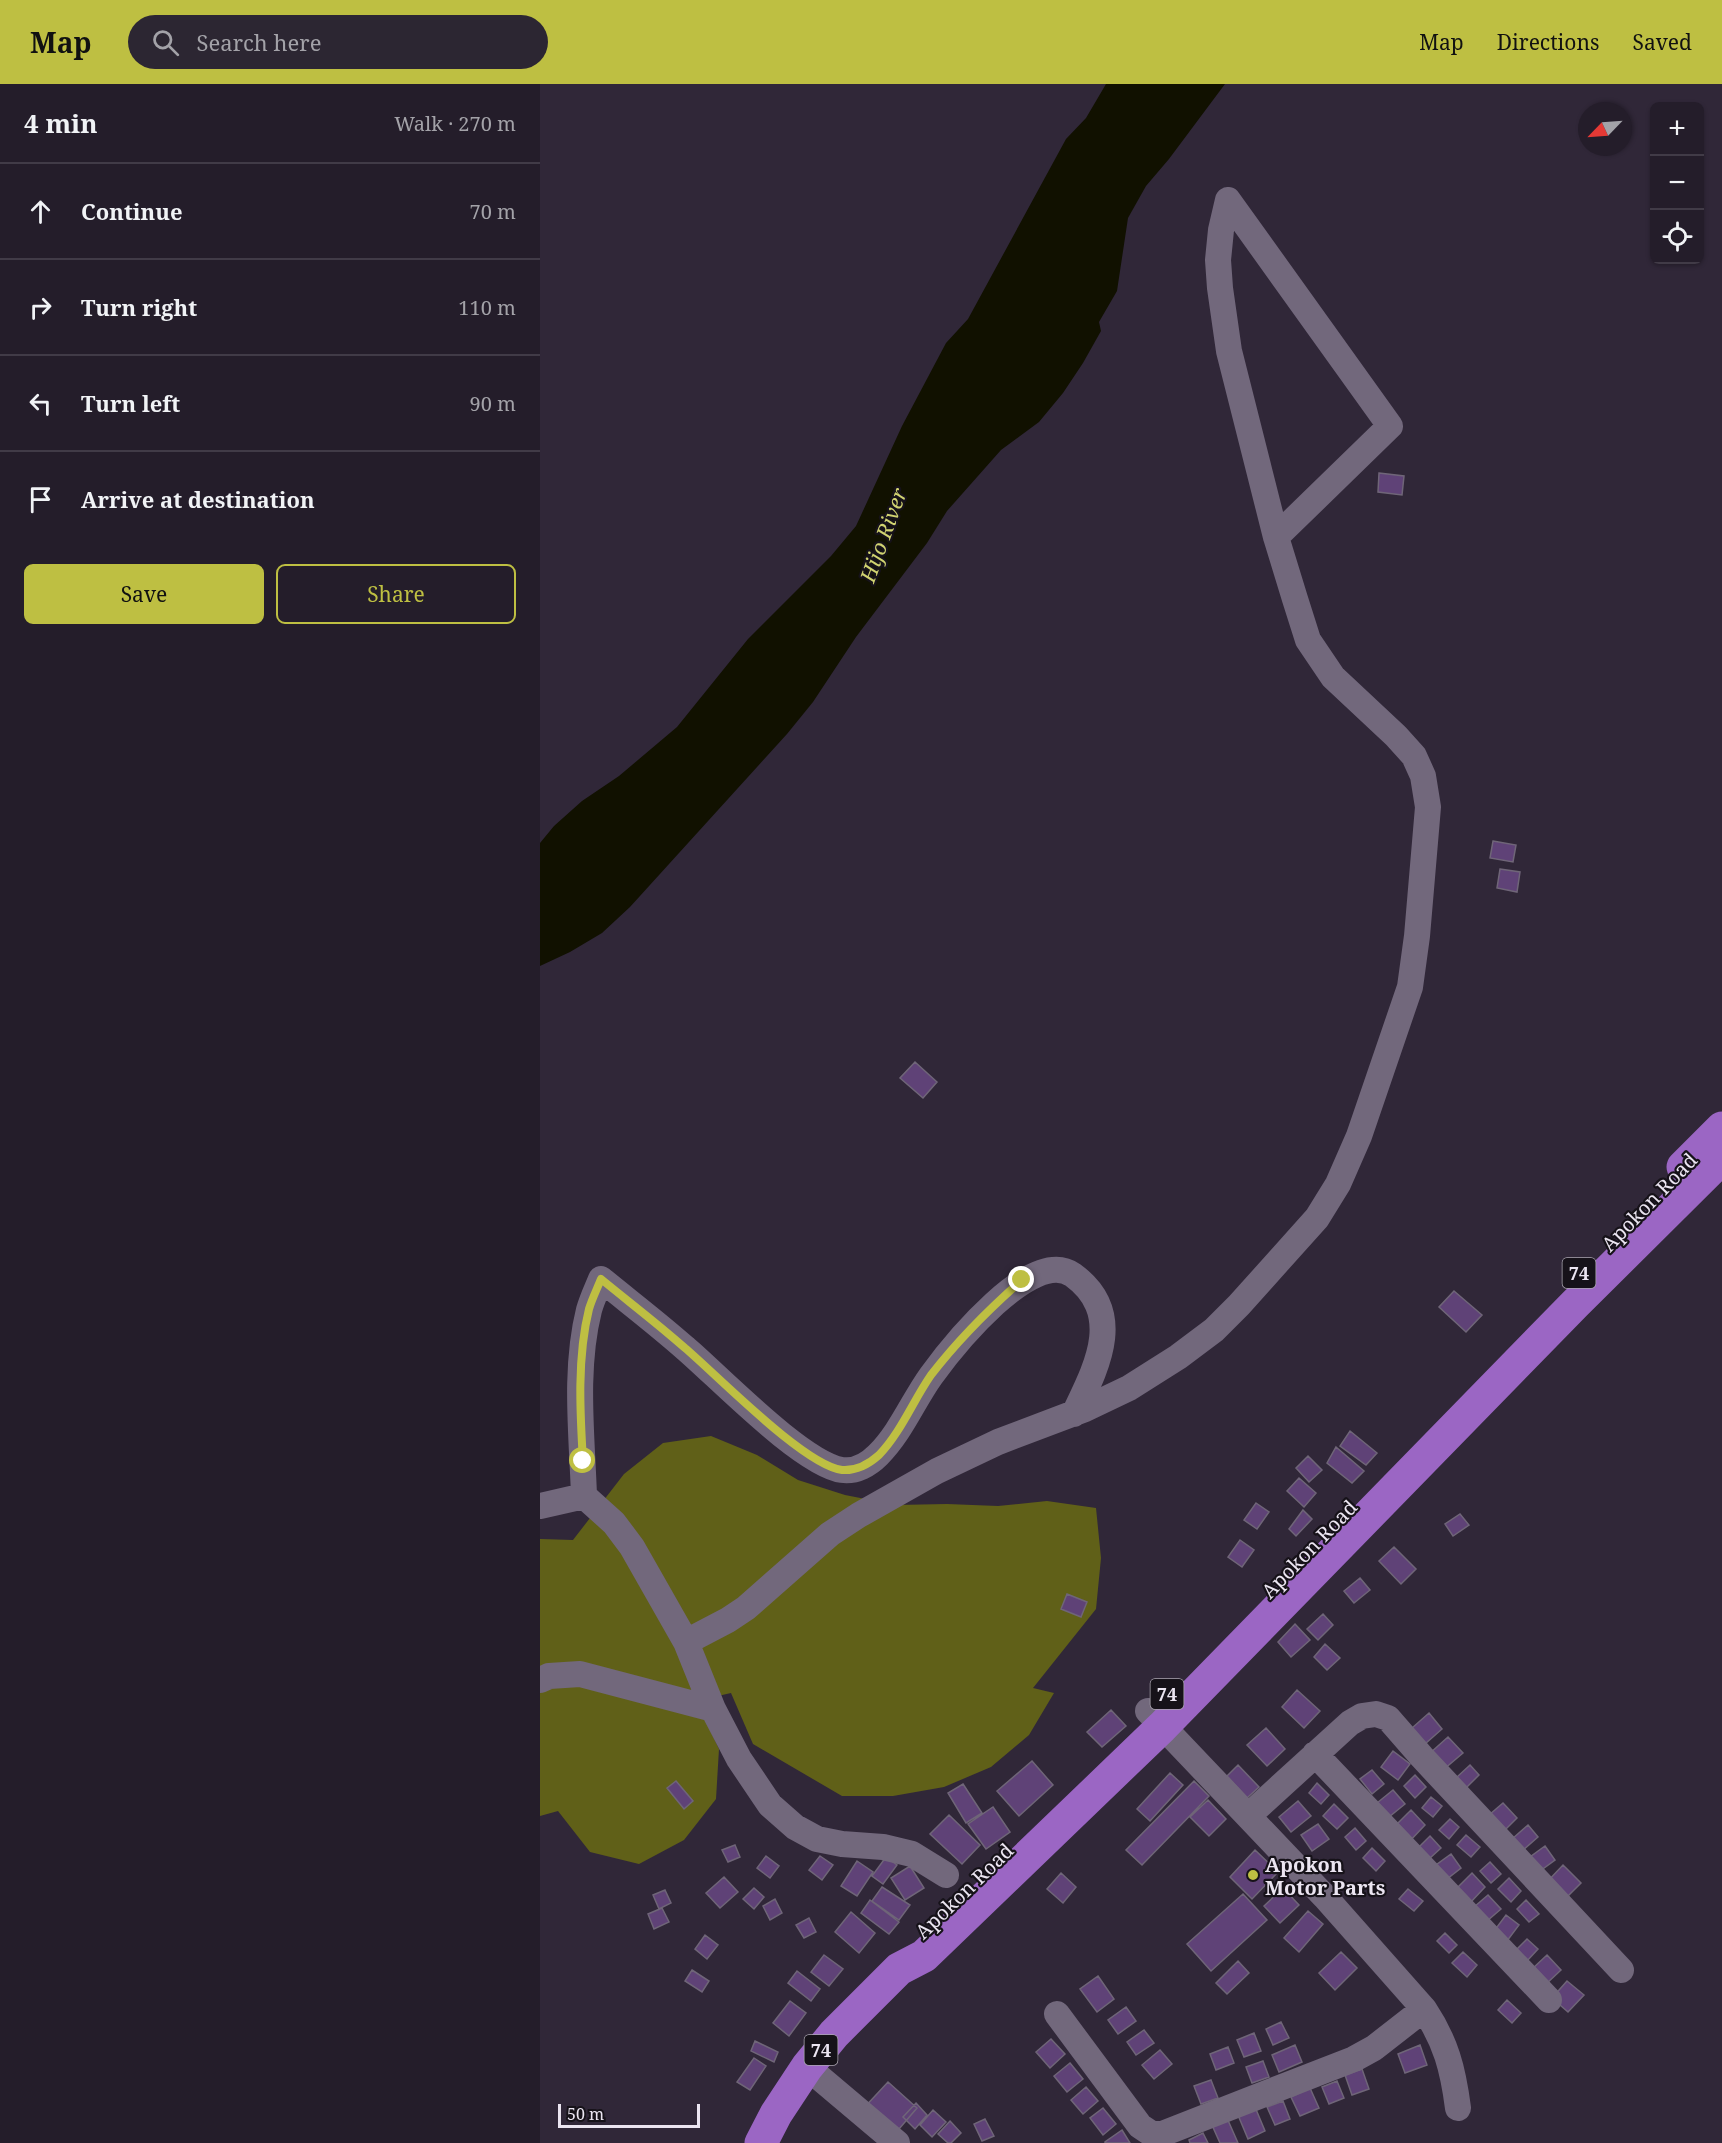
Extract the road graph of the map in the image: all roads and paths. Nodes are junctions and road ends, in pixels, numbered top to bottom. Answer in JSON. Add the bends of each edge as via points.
{"nodes":[{"id":1,"x":1276,"y":537,"type":"junction"},
{"id":2,"x":1722,"y":1128,"type":"edge"},
{"id":3,"x":1722,"y":1158,"type":"edge"},
{"id":4,"x":1074,"y":1414,"type":"junction"},
{"id":5,"x":584,"y":1496,"type":"junction"},
{"id":6,"x":540,"y":1506,"type":"edge"},
{"id":7,"x":686,"y":1642,"type":"junction"},
{"id":8,"x":540,"y":1680,"type":"edge"},
{"id":9,"x":713,"y":1708,"type":"junction"},
{"id":10,"x":1155,"y":1719,"type":"junction"},
{"id":11,"x":1315,"y":1754,"type":"junction"},
{"id":12,"x":1248,"y":1816,"type":"junction"},
{"id":13,"x":946,"y":1875,"type":"dead end"},
{"id":14,"x":1621,"y":1970,"type":"dead end"},
{"id":15,"x":1549,"y":2000,"type":"dead end"},
{"id":16,"x":1424,"y":2009,"type":"junction"},
{"id":17,"x":1057,"y":2014,"type":"dead end"},
{"id":18,"x":807,"y":2067,"type":"junction"},
{"id":19,"x":1458,"y":2108,"type":"dead end"},
{"id":20,"x":761,"y":2143,"type":"edge"},
{"id":21,"x":897,"y":2143,"type":"edge"}],
"edges":[{"from":1,"to":1,"type":"street","via":[[1229,351],[1220,288],[1218,260],[1228,200],[1390,426]]},
{"from":1,"to":4,"type":"street","via":[[1308,640],[1333,677],[1414,756],[1423,776],[1428,817],[1410,987],[1359,1136],[1338,1184],[1317,1218],[1214,1330],[1129,1388]]},
{"from":2,"to":10,"type":"highway","name":"Apokon Road","number":"74","via":[[1214,1647]]},
{"from":3,"to":10,"type":"highway","name":"Apokon Road","number":"74"},
{"from":4,"to":5,"type":"street","via":[[1095,1370],[1103,1342],[1103,1321],[1097,1304],[1071,1274],[1039,1272],[1022,1280],[995,1303],[931,1376],[878,1455],[868,1464],[842,1470],[803,1450],[601,1279],[589,1308],[584,1336],[580,1424]]},
{"from":4,"to":7,"type":"street","via":[[957,1461],[859,1515],[831,1534],[746,1608]]},
{"from":5,"to":6,"type":"street"},
{"from":5,"to":7,"type":"street","via":[[614,1523],[632,1547]]},
{"from":7,"to":9,"type":"street"},
{"from":8,"to":9,"type":"street","via":[[580,1674]]},
{"from":9,"to":13,"type":"street","via":[[739,1759],[771,1805],[795,1827],[817,1839],[912,1854]]},
{"from":10,"to":12,"type":"street"},
{"from":10,"to":18,"type":"highway","name":"Apokon Road","number":"74","via":[[924,1956],[899,1969]]},
{"from":11,"to":12,"type":"street"},
{"from":11,"to":14,"type":"street","via":[[1362,1716],[1376,1714],[1388,1718]]},
{"from":11,"to":15,"type":"street"},
{"from":12,"to":16,"type":"street"},
{"from":16,"to":17,"type":"street","via":[[1374,2048],[1345,2063],[1161,2134],[1140,2126]]},
{"from":16,"to":19,"type":"street","via":[[1447,2052]]},
{"from":18,"to":20,"type":"highway","name":"Apokon Road","number":"74"},
{"from":18,"to":21,"type":"street"}]}
